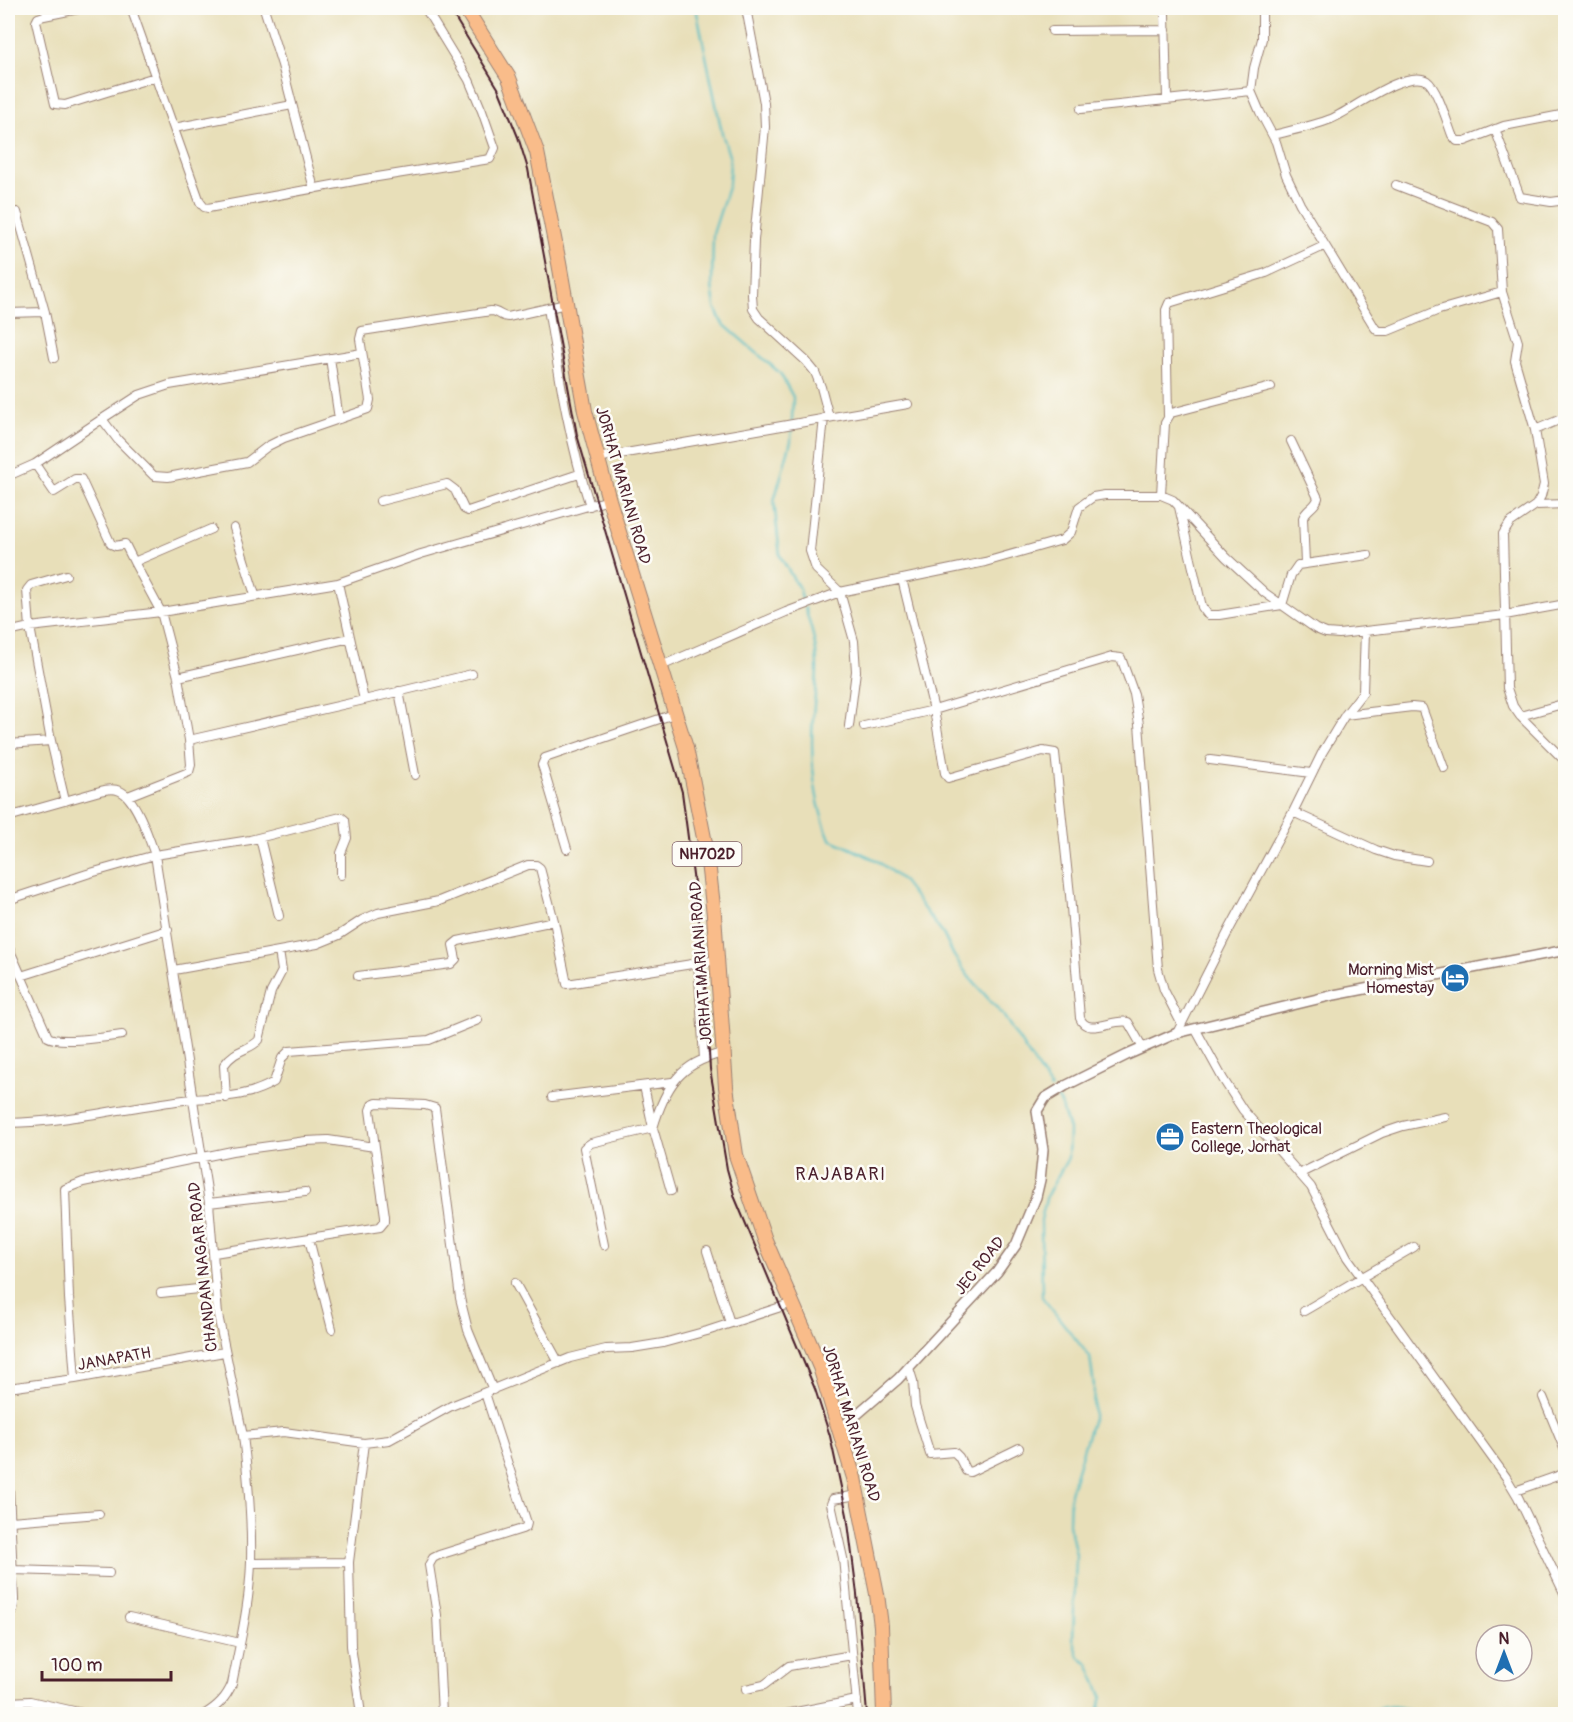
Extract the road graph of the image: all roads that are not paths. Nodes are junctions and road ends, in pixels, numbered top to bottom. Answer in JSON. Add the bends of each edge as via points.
{"nodes":[{"id":1,"x":83,"y":8,"type":"edge"},
{"id":2,"x":132,"y":8,"type":"edge"},
{"id":3,"x":264,"y":8,"type":"edge"},
{"id":4,"x":426,"y":8,"type":"edge"},
{"id":5,"x":465,"y":8,"type":"edge"},
{"id":6,"x":746,"y":8,"type":"edge"},
{"id":7,"x":1262,"y":8,"type":"edge"},
{"id":8,"x":1165,"y":14,"type":"dead end"},
{"id":9,"x":1166,"y":30,"type":"junction"},
{"id":10,"x":1052,"y":31,"type":"dead end"},
{"id":11,"x":154,"y":77,"type":"junction"},
{"id":12,"x":1251,"y":91,"type":"junction"},
{"id":13,"x":1167,"y":99,"type":"junction"},
{"id":14,"x":292,"y":105,"type":"junction"},
{"id":15,"x":1081,"y":109,"type":"dead end"},
{"id":16,"x":1566,"y":114,"type":"edge"},
{"id":17,"x":174,"y":128,"type":"junction"},
{"id":18,"x":1495,"y":129,"type":"junction"},
{"id":19,"x":1274,"y":135,"type":"junction"},
{"id":20,"x":1396,"y":185,"type":"dead end"},
{"id":21,"x":314,"y":189,"type":"junction"},
{"id":22,"x":1566,"y":200,"type":"edge"},
{"id":23,"x":17,"y":212,"type":"dead end"},
{"id":24,"x":1324,"y":246,"type":"junction"},
{"id":25,"x":1502,"y":292,"type":"junction"},
{"id":26,"x":566,"y":304,"type":"junction"},
{"id":27,"x":548,"y":308,"type":"junction"},
{"id":28,"x":45,"y":312,"type":"junction"},
{"id":29,"x":8,"y":313,"type":"edge"},
{"id":30,"x":362,"y":353,"type":"junction"},
{"id":31,"x":54,"y":358,"type":"dead end"},
{"id":32,"x":330,"y":358,"type":"junction"},
{"id":33,"x":1271,"y":387,"type":"dead end"},
{"id":34,"x":908,"y":404,"type":"dead end"},
{"id":35,"x":1168,"y":416,"type":"junction"},
{"id":36,"x":1566,"y":417,"type":"edge"},
{"id":37,"x":827,"y":418,"type":"junction"},
{"id":38,"x":102,"y":419,"type":"junction"},
{"id":39,"x":339,"y":419,"type":"junction"},
{"id":40,"x":1535,"y":430,"type":"junction"},
{"id":41,"x":1291,"y":441,"type":"dead end"},
{"id":42,"x":597,"y":458,"type":"junction"},
{"id":43,"x":35,"y":464,"type":"junction"},
{"id":44,"x":579,"y":474,"type":"junction"},
{"id":45,"x":8,"y":476,"type":"edge"},
{"id":46,"x":1161,"y":495,"type":"junction"},
{"id":47,"x":609,"y":500,"type":"junction"},
{"id":48,"x":380,"y":501,"type":"dead end"},
{"id":49,"x":1566,"y":504,"type":"edge"},
{"id":50,"x":1536,"y":505,"type":"junction"},
{"id":51,"x":590,"y":506,"type":"junction"},
{"id":52,"x":1178,"y":506,"type":"junction"},
{"id":53,"x":234,"y":528,"type":"dead end"},
{"id":54,"x":211,"y":530,"type":"dead end"},
{"id":55,"x":1368,"y":555,"type":"dead end"},
{"id":56,"x":134,"y":562,"type":"junction"},
{"id":57,"x":1305,"y":563,"type":"junction"},
{"id":58,"x":66,"y":575,"type":"dead end"},
{"id":59,"x":902,"y":579,"type":"junction"},
{"id":60,"x":338,"y":583,"type":"junction"},
{"id":61,"x":840,"y":592,"type":"junction"},
{"id":62,"x":255,"y":595,"type":"junction"},
{"id":63,"x":1566,"y":604,"type":"edge"},
{"id":64,"x":1282,"y":605,"type":"junction"},
{"id":65,"x":161,"y":612,"type":"junction"},
{"id":66,"x":1505,"y":615,"type":"junction"},
{"id":67,"x":30,"y":627,"type":"junction"},
{"id":68,"x":1365,"y":631,"type":"junction"},
{"id":69,"x":8,"y":632,"type":"edge"},
{"id":70,"x":350,"y":638,"type":"junction"},
{"id":71,"x":661,"y":666,"type":"junction"},
{"id":72,"x":472,"y":674,"type":"dead end"},
{"id":73,"x":178,"y":677,"type":"junction"},
{"id":74,"x":399,"y":692,"type":"junction"},
{"id":75,"x":364,"y":700,"type":"junction"},
{"id":76,"x":1566,"y":703,"type":"edge"},
{"id":77,"x":934,"y":710,"type":"junction"},
{"id":78,"x":674,"y":714,"type":"junction"},
{"id":79,"x":1345,"y":715,"type":"junction"},
{"id":80,"x":1521,"y":716,"type":"junction"},
{"id":81,"x":849,"y":726,"type":"dead end"},
{"id":82,"x":864,"y":726,"type":"dead end"},
{"id":83,"x":189,"y":740,"type":"junction"},
{"id":84,"x":51,"y":741,"type":"junction"},
{"id":85,"x":8,"y":744,"type":"edge"},
{"id":86,"x":1210,"y":760,"type":"dead end"},
{"id":87,"x":1566,"y":762,"type":"edge"},
{"id":88,"x":1444,"y":768,"type":"dead end"},
{"id":89,"x":1311,"y":773,"type":"junction"},
{"id":90,"x":415,"y":775,"type":"dead end"},
{"id":91,"x":128,"y":796,"type":"junction"},
{"id":92,"x":66,"y":801,"type":"junction"},
{"id":93,"x":1293,"y":812,"type":"junction"},
{"id":94,"x":8,"y":817,"type":"edge"},
{"id":95,"x":260,"y":838,"type":"junction"},
{"id":96,"x":567,"y":849,"type":"dead end"},
{"id":97,"x":155,"y":855,"type":"junction"},
{"id":98,"x":1427,"y":861,"type":"dead end"},
{"id":99,"x":341,"y":875,"type":"dead end"},
{"id":100,"x":8,"y":900,"type":"edge"},
{"id":101,"x":279,"y":916,"type":"dead end"},
{"id":102,"x":554,"y":921,"type":"junction"},
{"id":103,"x":168,"y":930,"type":"junction"},
{"id":104,"x":8,"y":946,"type":"edge"},
{"id":105,"x":1566,"y":950,"type":"edge"},
{"id":106,"x":279,"y":951,"type":"junction"},
{"id":107,"x":717,"y":960,"type":"junction"},
{"id":108,"x":698,"y":961,"type":"junction"},
{"id":109,"x":174,"y":970,"type":"junction"},
{"id":110,"x":21,"y":976,"type":"junction"},
{"id":111,"x":358,"y":976,"type":"dead end"},
{"id":112,"x":478,"y":1020,"type":"dead end"},
{"id":113,"x":1181,"y":1023,"type":"junction"},
{"id":114,"x":1196,"y":1030,"type":"junction"},
{"id":115,"x":1178,"y":1033,"type":"junction"},
{"id":116,"x":122,"y":1035,"type":"dead end"},
{"id":117,"x":1143,"y":1048,"type":"junction"},
{"id":118,"x":723,"y":1053,"type":"junction"},
{"id":119,"x":704,"y":1059,"type":"junction"},
{"id":120,"x":672,"y":1082,"type":"junction"},
{"id":121,"x":644,"y":1086,"type":"junction"},
{"id":122,"x":552,"y":1097,"type":"dead end"},
{"id":123,"x":226,"y":1098,"type":"junction"},
{"id":124,"x":193,"y":1099,"type":"junction"},
{"id":125,"x":1445,"y":1117,"type":"dead end"},
{"id":126,"x":8,"y":1123,"type":"edge"},
{"id":127,"x":653,"y":1128,"type":"junction"},
{"id":128,"x":375,"y":1147,"type":"junction"},
{"id":129,"x":203,"y":1157,"type":"junction"},
{"id":130,"x":1299,"y":1174,"type":"junction"},
{"id":131,"x":671,"y":1191,"type":"dead end"},
{"id":132,"x":305,"y":1192,"type":"dead end"},
{"id":133,"x":209,"y":1203,"type":"junction"},
{"id":134,"x":309,"y":1239,"type":"junction"},
{"id":135,"x":604,"y":1245,"type":"dead end"},
{"id":136,"x":1414,"y":1247,"type":"dead end"},
{"id":137,"x":707,"y":1251,"type":"dead end"},
{"id":138,"x":214,"y":1253,"type":"junction"},
{"id":139,"x":1362,"y":1277,"type":"junction"},
{"id":140,"x":515,"y":1283,"type":"dead end"},
{"id":141,"x":216,"y":1287,"type":"junction"},
{"id":142,"x":161,"y":1293,"type":"dead end"},
{"id":143,"x":793,"y":1303,"type":"junction"},
{"id":144,"x":1304,"y":1311,"type":"dead end"},
{"id":145,"x":730,"y":1323,"type":"junction"},
{"id":146,"x":332,"y":1329,"type":"dead end"},
{"id":147,"x":224,"y":1352,"type":"junction"},
{"id":148,"x":559,"y":1363,"type":"junction"},
{"id":149,"x":909,"y":1368,"type":"junction"},
{"id":150,"x":75,"y":1379,"type":"junction"},
{"id":151,"x":8,"y":1388,"type":"edge"},
{"id":152,"x":489,"y":1391,"type":"junction"},
{"id":153,"x":1543,"y":1397,"type":"dead end"},
{"id":154,"x":840,"y":1429,"type":"junction"},
{"id":155,"x":243,"y":1436,"type":"junction"},
{"id":156,"x":364,"y":1443,"type":"junction"},
{"id":157,"x":1019,"y":1448,"type":"dead end"},
{"id":158,"x":1566,"y":1453,"type":"edge"},
{"id":159,"x":8,"y":1466,"type":"edge"},
{"id":160,"x":1566,"y":1473,"type":"edge"},
{"id":161,"x":1515,"y":1491,"type":"junction"},
{"id":162,"x":858,"y":1494,"type":"junction"},
{"id":163,"x":99,"y":1514,"type":"dead end"},
{"id":164,"x":11,"y":1521,"type":"junction"},
{"id":165,"x":348,"y":1562,"type":"junction"},
{"id":166,"x":251,"y":1563,"type":"junction"},
{"id":167,"x":13,"y":1570,"type":"junction"},
{"id":168,"x":109,"y":1573,"type":"dead end"},
{"id":169,"x":1566,"y":1598,"type":"edge"},
{"id":170,"x":8,"y":1616,"type":"edge"},
{"id":171,"x":129,"y":1617,"type":"dead end"},
{"id":172,"x":240,"y":1643,"type":"junction"},
{"id":173,"x":852,"y":1655,"type":"junction"},
{"id":174,"x":746,"y":1689,"type":"dead end"},
{"id":175,"x":857,"y":1700,"type":"junction"},
{"id":176,"x":8,"y":1702,"type":"edge"},
{"id":177,"x":87,"y":1714,"type":"edge"},
{"id":178,"x":205,"y":1714,"type":"edge"},
{"id":179,"x":361,"y":1714,"type":"edge"},
{"id":180,"x":442,"y":1714,"type":"edge"},
{"id":181,"x":786,"y":1714,"type":"edge"},
{"id":182,"x":858,"y":1714,"type":"edge"},
{"id":183,"x":884,"y":1714,"type":"edge"}],
"edges":[{"from":1,"to":11,"type":"street","via":[[44,16],[36,22],[55,104],[66,105]]},
{"from":2,"to":11,"type":"street"},
{"from":3,"to":14,"type":"street"},
{"from":4,"to":21,"type":"street","via":[[476,96],[493,142],[490,159]]},
{"from":5,"to":26,"type":"highway","name":"JORHAT MARIANI ROAD","number":"NH702D","via":[[509,78],[530,130]]},
{"from":6,"to":37,"type":"street","via":[[765,127],[754,240],[753,309],[815,372]]},
{"from":7,"to":12,"type":"street","via":[[1262,39]]},
{"from":8,"to":9,"type":"street"},
{"from":9,"to":10,"type":"street"},
{"from":9,"to":13,"type":"street"},
{"from":11,"to":17,"type":"street"},
{"from":12,"to":13,"type":"street"},
{"from":12,"to":19,"type":"street"},
{"from":13,"to":15,"type":"street"},
{"from":14,"to":17,"type":"street"},
{"from":14,"to":21,"type":"street"},
{"from":16,"to":18,"type":"street"},
{"from":17,"to":21,"type":"street","via":[[204,207]]},
{"from":18,"to":19,"type":"street","via":[[1457,141],[1432,86],[1420,78],[1411,78],[1329,120]]},
{"from":18,"to":22,"type":"street","via":[[1520,197]]},
{"from":19,"to":24,"type":"street","via":[[1291,187]]},
{"from":20,"to":25,"type":"street","via":[[1496,225]]},
{"from":23,"to":28,"type":"street"},
{"from":24,"to":25,"type":"street","via":[[1378,331],[1388,331],[1445,308]]},
{"from":24,"to":35,"type":"street","via":[[1266,273],[1169,303]]},
{"from":25,"to":40,"type":"street","via":[[1518,342],[1516,366]]},
{"from":26,"to":27,"type":"street"},
{"from":26,"to":42,"type":"highway","name":"JORHAT MARIANI ROAD","number":"NH702D"},
{"from":27,"to":30,"type":"street","via":[[505,317],[491,311],[367,329],[360,334]]},
{"from":27,"to":44,"type":"street"},
{"from":28,"to":29,"type":"street"},
{"from":28,"to":31,"type":"street"},
{"from":30,"to":32,"type":"street"},
{"from":30,"to":39,"type":"street","via":[[371,405]]},
{"from":32,"to":38,"type":"street","via":[[169,385],[139,395]]},
{"from":32,"to":39,"type":"street"},
{"from":33,"to":35,"type":"street"},
{"from":34,"to":37,"type":"street"},
{"from":35,"to":46,"type":"street"},
{"from":36,"to":40,"type":"street"},
{"from":37,"to":42,"type":"street"},
{"from":37,"to":61,"type":"street","via":[[810,551],[816,569]]},
{"from":38,"to":39,"type":"street","via":[[147,471],[160,478],[247,462],[278,440]]},
{"from":38,"to":43,"type":"street"},
{"from":40,"to":50,"type":"street","via":[[1544,484]]},
{"from":41,"to":57,"type":"street","via":[[1318,498],[1303,518]]},
{"from":42,"to":47,"type":"highway","name":"JORHAT MARIANI ROAD","number":"NH702D"},
{"from":43,"to":45,"type":"street"},
{"from":43,"to":56,"type":"street","via":[[54,492],[81,479],[111,544],[125,544]]},
{"from":44,"to":48,"type":"street","via":[[468,511],[447,484]]},
{"from":44,"to":51,"type":"street"},
{"from":46,"to":52,"type":"street"},
{"from":46,"to":59,"type":"street","via":[[1093,497],[1079,507],[1071,532],[1062,540],[985,562]]},
{"from":47,"to":51,"type":"street"},
{"from":47,"to":71,"type":"highway","name":"JORHAT MARIANI ROAD","number":"NH702D"},
{"from":49,"to":50,"type":"street"},
{"from":50,"to":66,"type":"street","via":[[1510,523],[1503,534]]},
{"from":51,"to":60,"type":"street","via":[[421,554]]},
{"from":52,"to":64,"type":"street","via":[[1238,568]]},
{"from":52,"to":64,"type":"street","via":[[1205,613],[1212,616]]},
{"from":53,"to":62,"type":"street"},
{"from":54,"to":56,"type":"street"},
{"from":55,"to":57,"type":"street"},
{"from":56,"to":65,"type":"street"},
{"from":57,"to":64,"type":"street","via":[[1292,571]]},
{"from":58,"to":67,"type":"street","via":[[28,587]]},
{"from":59,"to":61,"type":"street"},
{"from":59,"to":77,"type":"street"},
{"from":60,"to":62,"type":"street"},
{"from":60,"to":70,"type":"street"},
{"from":61,"to":71,"type":"street"},
{"from":61,"to":81,"type":"street","via":[[856,661]]},
{"from":62,"to":65,"type":"street"},
{"from":63,"to":66,"type":"street"},
{"from":64,"to":68,"type":"street","via":[[1326,633]]},
{"from":65,"to":67,"type":"street"},
{"from":65,"to":73,"type":"street"},
{"from":66,"to":68,"type":"street"},
{"from":66,"to":80,"type":"street","via":[[1508,688],[1513,706]]},
{"from":67,"to":69,"type":"street"},
{"from":67,"to":84,"type":"street"},
{"from":68,"to":79,"type":"street","via":[[1363,692]]},
{"from":70,"to":73,"type":"street"},
{"from":70,"to":75,"type":"street"},
{"from":71,"to":78,"type":"highway","name":"JORHAT MARIANI ROAD","number":"NH702D"},
{"from":72,"to":74,"type":"street"},
{"from":73,"to":83,"type":"street"},
{"from":74,"to":75,"type":"street"},
{"from":74,"to":90,"type":"street"},
{"from":75,"to":83,"type":"street"},
{"from":76,"to":80,"type":"street"},
{"from":77,"to":82,"type":"street"},
{"from":77,"to":113,"type":"street","via":[[1112,657],[1121,658],[1139,724],[1158,969]]},
{"from":77,"to":117,"type":"street","via":[[948,778],[1044,751],[1055,753],[1080,1018],[1092,1027],[1128,1022]]},
{"from":78,"to":96,"type":"street","via":[[545,758],[542,765]]},
{"from":78,"to":107,"type":"highway","name":"JORHAT MARIANI ROAD","number":"NH702D","via":[[701,817]]},
{"from":79,"to":88,"type":"street","via":[[1422,708]]},
{"from":79,"to":89,"type":"street"},
{"from":80,"to":87,"type":"street"},
{"from":83,"to":91,"type":"street","via":[[189,772]]},
{"from":84,"to":85,"type":"street"},
{"from":84,"to":92,"type":"street"},
{"from":86,"to":89,"type":"street"},
{"from":89,"to":93,"type":"street"},
{"from":91,"to":92,"type":"street","via":[[108,789]]},
{"from":91,"to":97,"type":"street","name":"CHANDAN NAGAR ROAD"},
{"from":92,"to":94,"type":"street"},
{"from":93,"to":98,"type":"street","via":[[1376,850]]},
{"from":93,"to":113,"type":"street"},
{"from":95,"to":97,"type":"street"},
{"from":95,"to":99,"type":"street","via":[[343,818],[347,838],[341,853]]},
{"from":95,"to":101,"type":"street"},
{"from":97,"to":100,"type":"street"},
{"from":97,"to":103,"type":"street","name":"CHANDAN NAGAR ROAD"},
{"from":102,"to":106,"type":"street","via":[[540,868],[532,864],[439,901],[378,913],[326,941]]},
{"from":102,"to":108,"type":"street","via":[[567,984]]},
{"from":102,"to":111,"type":"street","via":[[458,941],[453,945],[456,959],[451,964]]},
{"from":103,"to":109,"type":"street","name":"CHANDAN NAGAR ROAD"},
{"from":103,"to":110,"type":"street"},
{"from":104,"to":110,"type":"street"},
{"from":105,"to":114,"type":"street","name":"JEC ROAD","via":[[1334,995]]},
{"from":106,"to":109,"type":"street"},
{"from":106,"to":123,"type":"street","via":[[282,971],[271,992],[259,1040],[239,1050],[224,1065]]},
{"from":107,"to":108,"type":"street"},
{"from":107,"to":118,"type":"highway","name":"JORHAT MARIANI ROAD","number":"NH702D"},
{"from":108,"to":119,"type":"street"},
{"from":109,"to":124,"type":"street","name":"CHANDAN NAGAR ROAD"},
{"from":110,"to":116,"type":"street","via":[[48,1037],[62,1040]]},
{"from":112,"to":123,"type":"street","via":[[429,1040],[289,1050],[274,1082]]},
{"from":113,"to":115,"type":"street"},
{"from":114,"to":115,"type":"street","name":"JEC ROAD"},
{"from":114,"to":130,"type":"street","via":[[1243,1110]]},
{"from":115,"to":117,"type":"street","name":"JEC ROAD"},
{"from":117,"to":149,"type":"street","name":"JEC ROAD","via":[[1045,1098],[1037,1111],[1043,1150],[1040,1180],[1016,1245],[997,1272]]},
{"from":118,"to":119,"type":"street"},
{"from":118,"to":143,"type":"highway","name":"JORHAT MARIANI ROAD","number":"NH702D","via":[[736,1155],[765,1240]]},
{"from":119,"to":120,"type":"street"},
{"from":120,"to":121,"type":"street"},
{"from":120,"to":127,"type":"street"},
{"from":121,"to":122,"type":"street"},
{"from":121,"to":127,"type":"street"},
{"from":123,"to":124,"type":"street"},
{"from":124,"to":126,"type":"street"},
{"from":124,"to":129,"type":"street","name":"CHANDAN NAGAR ROAD"},
{"from":125,"to":130,"type":"street","via":[[1382,1133]]},
{"from":127,"to":131,"type":"street"},
{"from":127,"to":135,"type":"street","via":[[584,1148]]},
{"from":128,"to":129,"type":"street","via":[[318,1140]]},
{"from":128,"to":134,"type":"street","via":[[385,1221],[372,1229]]},
{"from":128,"to":152,"type":"street","via":[[372,1105],[435,1108],[460,1298]]},
{"from":129,"to":133,"type":"street","name":"CHANDAN NAGAR ROAD"},
{"from":129,"to":150,"type":"street","via":[[65,1188]]},
{"from":130,"to":139,"type":"street","via":[[1311,1187],[1341,1247]]},
{"from":132,"to":133,"type":"street"},
{"from":133,"to":138,"type":"street","name":"CHANDAN NAGAR ROAD"},
{"from":134,"to":138,"type":"street"},
{"from":134,"to":146,"type":"street"},
{"from":136,"to":139,"type":"street"},
{"from":137,"to":145,"type":"street"},
{"from":138,"to":141,"type":"street","name":"CHANDAN NAGAR ROAD"},
{"from":139,"to":144,"type":"street"},
{"from":139,"to":161,"type":"street"},
{"from":140,"to":148,"type":"street"},
{"from":141,"to":142,"type":"street"},
{"from":141,"to":147,"type":"street","name":"CHANDAN NAGAR ROAD"},
{"from":143,"to":145,"type":"street"},
{"from":143,"to":154,"type":"highway","name":"JORHAT MARIANI ROAD","number":"NH702D"},
{"from":145,"to":148,"type":"street","via":[[663,1343],[595,1351]]},
{"from":147,"to":150,"type":"street","name":"JANAPATH"},
{"from":147,"to":155,"type":"street","name":"CHANDAN NAGAR ROAD"},
{"from":148,"to":152,"type":"street"},
{"from":149,"to":154,"type":"street","name":"JEC ROAD"},
{"from":149,"to":157,"type":"street","via":[[915,1406],[930,1454],[954,1452],[970,1472]]},
{"from":150,"to":151,"type":"street","name":"JANAPATH"},
{"from":152,"to":156,"type":"street","via":[[440,1411],[389,1440]]},
{"from":152,"to":180,"type":"street","via":[[526,1527],[439,1555],[429,1565],[437,1616]]},
{"from":153,"to":158,"type":"street"},
{"from":154,"to":162,"type":"highway","name":"JORHAT MARIANI ROAD","number":"NH702D"},
{"from":155,"to":156,"type":"street","via":[[284,1432]]},
{"from":155,"to":166,"type":"street","name":"CHANDAN NAGAR ROAD"},
{"from":156,"to":165,"type":"street"},
{"from":159,"to":164,"type":"street"},
{"from":160,"to":161,"type":"street"},
{"from":161,"to":169,"type":"street"},
{"from":162,"to":173,"type":"street","via":[[833,1499],[831,1504],[843,1558]]},
{"from":162,"to":183,"type":"highway","name":"JORHAT MARIANI ROAD","number":"NH702D","via":[[881,1626]]},
{"from":163,"to":164,"type":"street"},
{"from":164,"to":167,"type":"street"},
{"from":165,"to":166,"type":"street"},
{"from":165,"to":179,"type":"street","via":[[351,1646]]},
{"from":166,"to":172,"type":"street","name":"CHANDAN NAGAR ROAD"},
{"from":167,"to":168,"type":"street"},
{"from":167,"to":170,"type":"street","via":[[14,1607]]},
{"from":171,"to":172,"type":"street"},
{"from":172,"to":178,"type":"street","name":"CHANDAN NAGAR ROAD","via":[[228,1693]]},
{"from":173,"to":174,"type":"street","via":[[789,1666],[764,1685]]},
{"from":173,"to":175,"type":"street"},
{"from":175,"to":181,"type":"street"},
{"from":175,"to":182,"type":"street"},
{"from":176,"to":177,"type":"street","via":[[30,1701]]}]}
